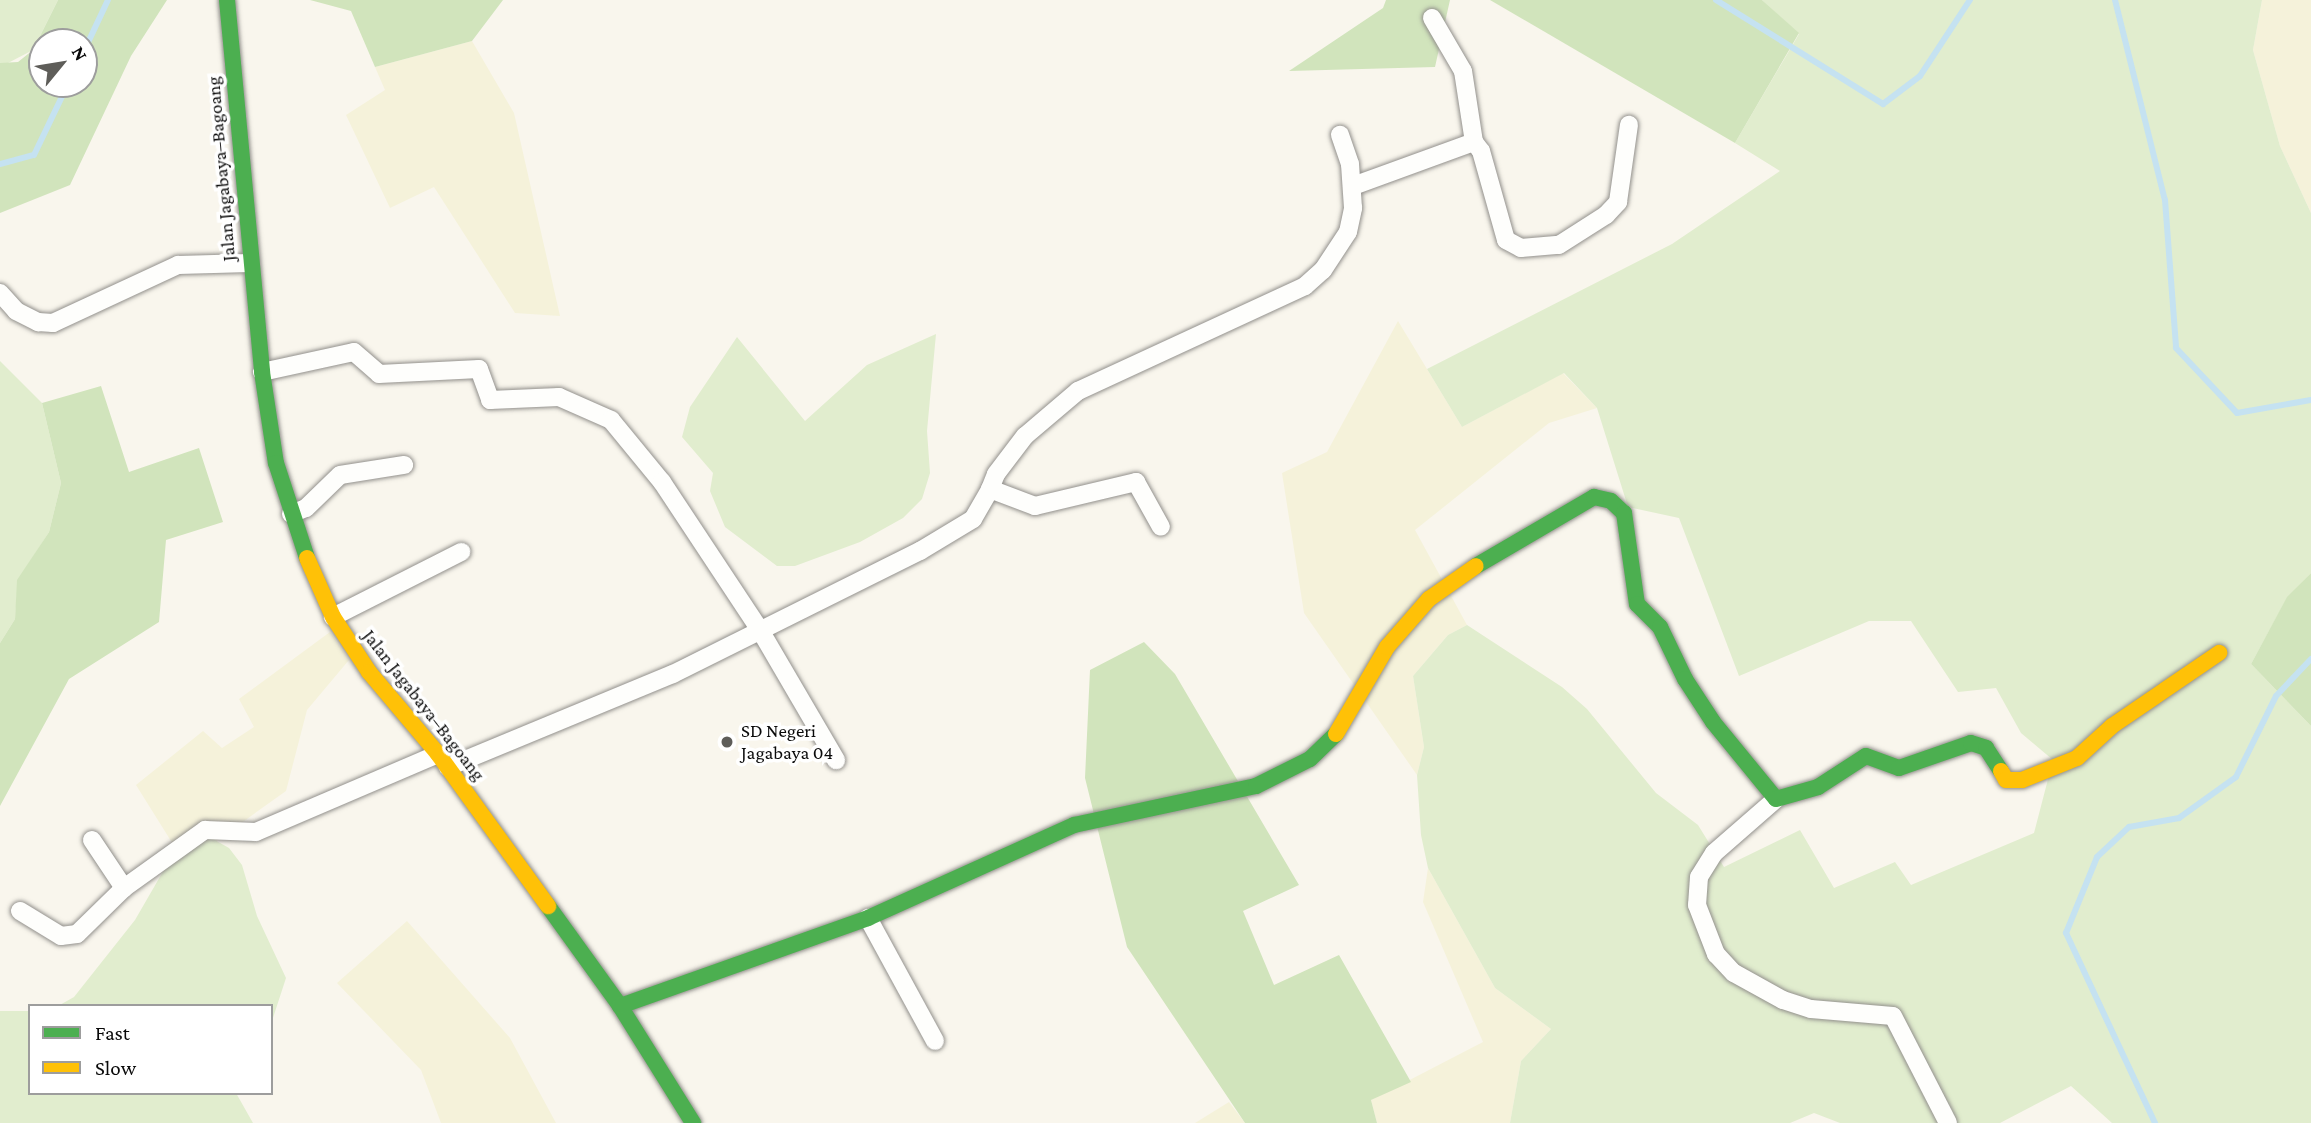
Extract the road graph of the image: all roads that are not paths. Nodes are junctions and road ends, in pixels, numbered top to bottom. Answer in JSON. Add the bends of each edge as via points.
{"nodes":[{"id":1,"x":227,"y":4,"type":"edge"},
{"id":2,"x":1432,"y":18,"type":"dead end"},
{"id":3,"x":1629,"y":125,"type":"dead end"},
{"id":4,"x":1340,"y":135,"type":"dead end"},
{"id":5,"x":1474,"y":142,"type":"junction"},
{"id":6,"x":1353,"y":186,"type":"junction"},
{"id":7,"x":250,"y":263,"type":"junction"},
{"id":8,"x":0,"y":293,"type":"edge"},
{"id":9,"x":262,"y":372,"type":"junction"},
{"id":10,"x":404,"y":465,"type":"dead end"},
{"id":11,"x":990,"y":489,"type":"junction"},
{"id":12,"x":291,"y":514,"type":"junction"},
{"id":13,"x":1161,"y":527,"type":"dead end"},
{"id":14,"x":461,"y":552,"type":"dead end"},
{"id":15,"x":333,"y":617,"type":"junction"},
{"id":16,"x":760,"y":630,"type":"junction"},
{"id":17,"x":2219,"y":653,"type":"dead end"},
{"id":18,"x":836,"y":760,"type":"dead end"},
{"id":19,"x":443,"y":761,"type":"junction"},
{"id":20,"x":1776,"y":799,"type":"junction"},
{"id":21,"x":92,"y":840,"type":"dead end"},
{"id":22,"x":124,"y":888,"type":"junction"},
{"id":23,"x":20,"y":911,"type":"dead end"},
{"id":24,"x":868,"y":918,"type":"junction"},
{"id":25,"x":620,"y":1006,"type":"junction"},
{"id":26,"x":935,"y":1041,"type":"dead end"},
{"id":27,"x":693,"y":1123,"type":"edge"},
{"id":28,"x":1948,"y":1123,"type":"edge"}],
"edges":[{"from":1,"to":7,"type":"street","name":"Jalan Jagabaya–Bagoang"},
{"from":2,"to":5,"type":"street","via":[[1463,71]]},
{"from":3,"to":5,"type":"street","via":[[1618,202],[1559,245],[1521,248],[1506,240],[1482,151]]},
{"from":4,"to":6,"type":"street"},
{"from":5,"to":6,"type":"street"},
{"from":6,"to":11,"type":"street","via":[[1348,232],[1323,270],[1305,286],[1078,391],[1025,436]]},
{"from":7,"to":8,"type":"street","via":[[177,265],[53,323],[38,322],[16,311]]},
{"from":7,"to":9,"type":"street","name":"Jalan Jagabaya–Bagoang"},
{"from":9,"to":12,"type":"street","name":"Jalan Jagabaya–Bagoang","via":[[276,463]]},
{"from":9,"to":16,"type":"street","via":[[354,352],[379,374],[479,369],[490,400],[559,397],[611,420],[662,482]]},
{"from":10,"to":12,"type":"street","via":[[340,475],[306,508]]},
{"from":11,"to":13,"type":"street","via":[[1035,506],[1136,482]]},
{"from":11,"to":16,"type":"street","via":[[973,519],[920,551]]},
{"from":12,"to":15,"type":"street","name":"Jalan Jagabaya–Bagoang"},
{"from":14,"to":15,"type":"street"},
{"from":15,"to":19,"type":"street","name":"Jalan Jagabaya–Bagoang","via":[[369,672]]},
{"from":16,"to":18,"type":"street"},
{"from":16,"to":19,"type":"street","via":[[673,674]]},
{"from":17,"to":20,"type":"street","via":[[2112,726],[2077,758],[2022,780],[2006,780],[1986,748],[1970,743],[1899,768],[1866,756],[1818,787]]},
{"from":19,"to":22,"type":"street","via":[[256,832],[205,830]]},
{"from":19,"to":25,"type":"street","name":"Jalan Jagabaya–Bagoang"},
{"from":20,"to":24,"type":"street","via":[[1713,722],[1660,627],[1637,604],[1624,513],[1611,501],[1594,498],[1467,570],[1429,599],[1387,647],[1345,726],[1310,759],[1255,786],[1074,825]]},
{"from":20,"to":28,"type":"street","via":[[1714,853],[1699,877],[1697,905],[1716,954],[1734,973],[1783,1000],[1811,1009],[1893,1016]]},
{"from":21,"to":22,"type":"street"},
{"from":22,"to":23,"type":"street","via":[[77,934],[61,936]]},
{"from":24,"to":25,"type":"street"},
{"from":24,"to":26,"type":"street"},
{"from":25,"to":27,"type":"street","name":"Jalan Jagabaya–Bagoang"}]}
